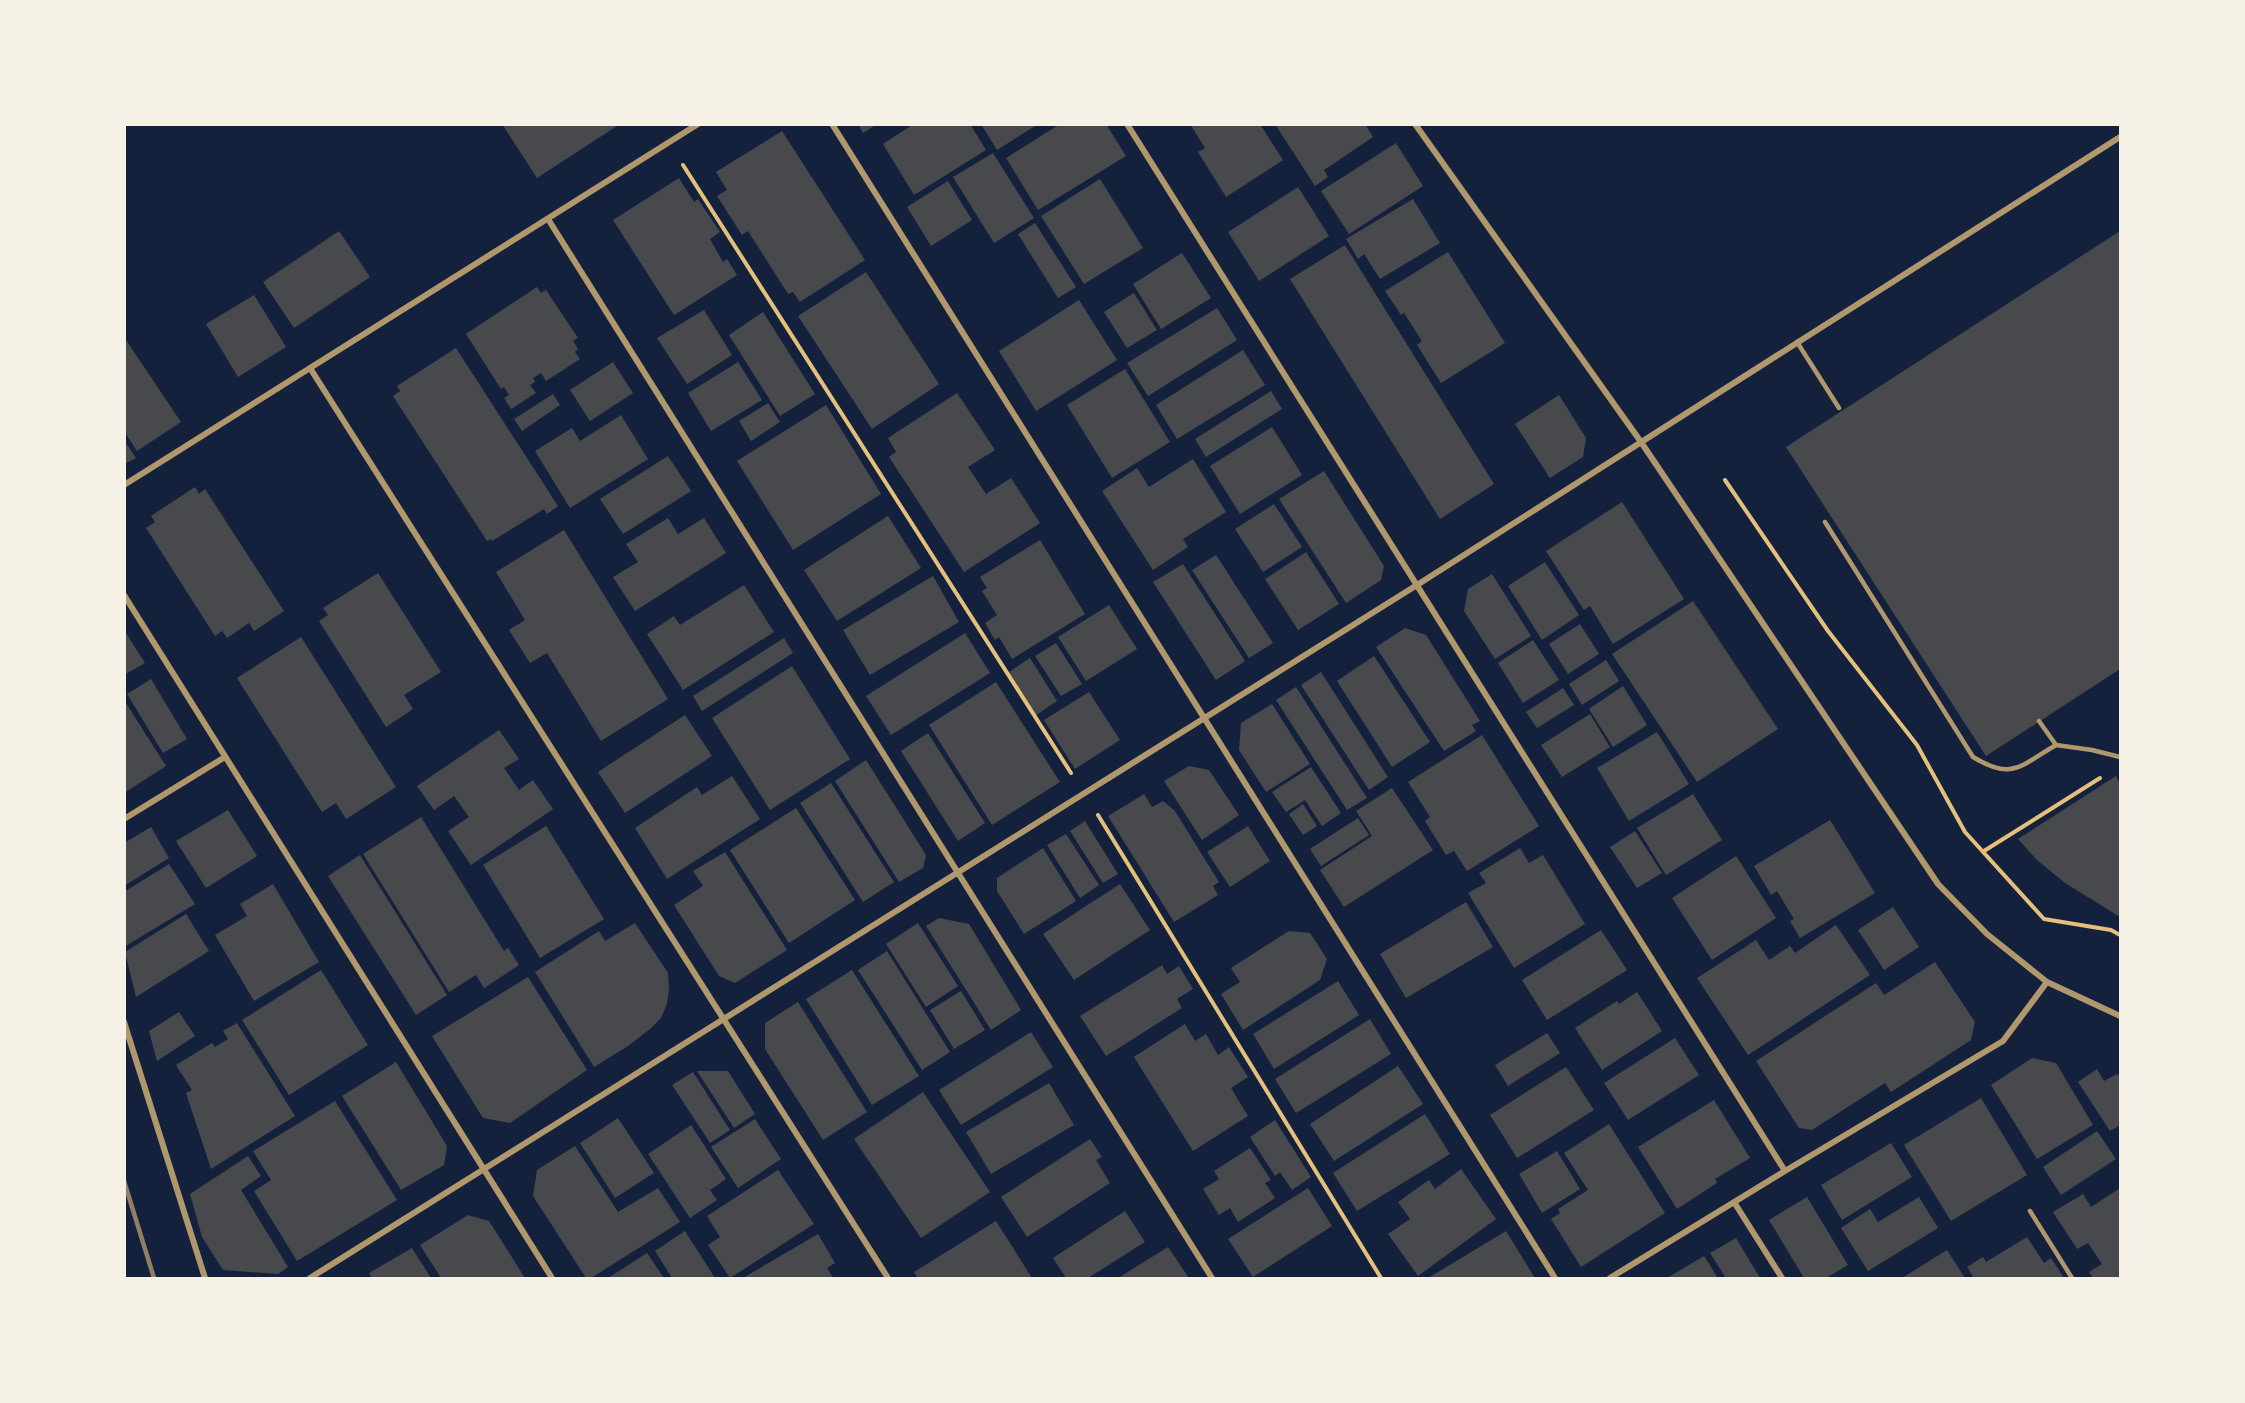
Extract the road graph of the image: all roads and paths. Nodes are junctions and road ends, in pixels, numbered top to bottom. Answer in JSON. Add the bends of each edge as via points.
{"nodes":[{"id":1,"x":698,"y":124,"type":"edge"},
{"id":2,"x":832,"y":124,"type":"edge"},
{"id":3,"x":1127,"y":124,"type":"edge"},
{"id":4,"x":1415,"y":124,"type":"edge"},
{"id":5,"x":2121,"y":137,"type":"edge"},
{"id":6,"x":669,"y":143,"type":"junction"},
{"id":7,"x":548,"y":219,"type":"junction"},
{"id":8,"x":1797,"y":342,"type":"junction"},
{"id":9,"x":310,"y":368,"type":"junction"},
{"id":10,"x":1839,"y":408,"type":"dead end"},
{"id":11,"x":1641,"y":442,"type":"junction"},
{"id":12,"x":1725,"y":480,"type":"dead end"},
{"id":13,"x":124,"y":484,"type":"edge"},
{"id":14,"x":1825,"y":522,"type":"dead end"},
{"id":15,"x":1417,"y":585,"type":"junction"},
{"id":16,"x":124,"y":595,"type":"edge"},
{"id":17,"x":1204,"y":718,"type":"junction"},
{"id":18,"x":2039,"y":721,"type":"dead end"},
{"id":19,"x":2056,"y":746,"type":"junction"},
{"id":20,"x":225,"y":757,"type":"junction"},
{"id":21,"x":2121,"y":757,"type":"edge"},
{"id":22,"x":2106,"y":774,"type":"dead end"},
{"id":23,"x":1084,"y":793,"type":"junction"},
{"id":24,"x":124,"y":819,"type":"edge"},
{"id":25,"x":1984,"y":851,"type":"junction"},
{"id":26,"x":958,"y":872,"type":"junction"},
{"id":27,"x":2121,"y":935,"type":"edge"},
{"id":28,"x":2047,"y":982,"type":"junction"},
{"id":29,"x":2121,"y":1016,"type":"edge"},
{"id":30,"x":724,"y":1019,"type":"junction"},
{"id":31,"x":124,"y":1022,"type":"edge"},
{"id":32,"x":483,"y":1170,"type":"junction"},
{"id":33,"x":1785,"y":1171,"type":"junction"},
{"id":34,"x":1734,"y":1202,"type":"junction"},
{"id":35,"x":2030,"y":1211,"type":"dead end"},
{"id":36,"x":205,"y":1278,"type":"edge"},
{"id":37,"x":310,"y":1278,"type":"edge"},
{"id":38,"x":552,"y":1278,"type":"edge"},
{"id":39,"x":888,"y":1278,"type":"edge"},
{"id":40,"x":1212,"y":1278,"type":"edge"},
{"id":41,"x":1381,"y":1278,"type":"edge"},
{"id":42,"x":1555,"y":1278,"type":"edge"},
{"id":43,"x":1610,"y":1278,"type":"edge"},
{"id":44,"x":1782,"y":1278,"type":"edge"},
{"id":45,"x":2072,"y":1278,"type":"edge"}],
"edges":[{"from":1,"to":6,"type":"street"},
{"from":2,"to":17,"type":"street"},
{"from":3,"to":15,"type":"street"},
{"from":4,"to":11,"type":"street"},
{"from":5,"to":8,"type":"street"},
{"from":6,"to":7,"type":"street"},
{"from":6,"to":23,"type":"path"},
{"from":7,"to":9,"type":"street"},
{"from":7,"to":26,"type":"street"},
{"from":8,"to":10,"type":"lane"},
{"from":8,"to":11,"type":"street"},
{"from":9,"to":13,"type":"street"},
{"from":9,"to":30,"type":"street"},
{"from":11,"to":15,"type":"street"},
{"from":11,"to":28,"type":"street","via":[[1938,884],[1987,934]]},
{"from":12,"to":25,"type":"path","via":[[1828,631],[1917,745],[1965,832]]},
{"from":14,"to":19,"type":"lane","via":[[1973,757],[1992,769],[2013,770]]},
{"from":15,"to":17,"type":"street"},
{"from":15,"to":33,"type":"street"},
{"from":16,"to":20,"type":"street"},
{"from":17,"to":23,"type":"street"},
{"from":17,"to":42,"type":"street"},
{"from":18,"to":19,"type":"lane"},
{"from":19,"to":21,"type":"lane"},
{"from":20,"to":24,"type":"street"},
{"from":20,"to":32,"type":"street"},
{"from":22,"to":25,"type":"path"},
{"from":23,"to":26,"type":"street"},
{"from":23,"to":41,"type":"path"},
{"from":25,"to":27,"type":"path","via":[[2044,919]]},
{"from":26,"to":30,"type":"street"},
{"from":26,"to":40,"type":"street"},
{"from":28,"to":29,"type":"street"},
{"from":28,"to":33,"type":"street","via":[[2003,1041]]},
{"from":30,"to":32,"type":"street"},
{"from":30,"to":39,"type":"street"},
{"from":31,"to":36,"type":"street"},
{"from":32,"to":37,"type":"street"},
{"from":32,"to":38,"type":"street"},
{"from":33,"to":34,"type":"street"},
{"from":34,"to":43,"type":"street"},
{"from":34,"to":44,"type":"street"},
{"from":35,"to":45,"type":"lane"}]}
